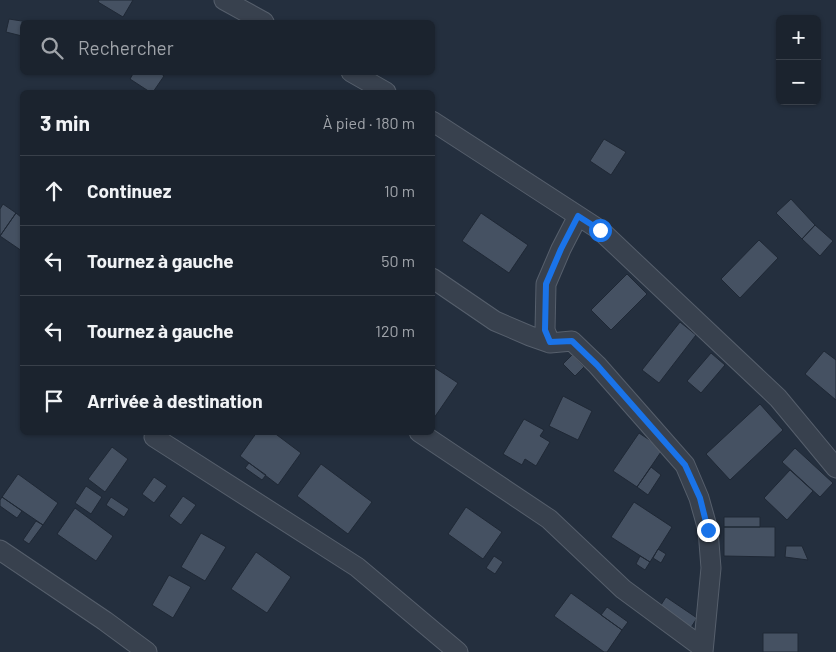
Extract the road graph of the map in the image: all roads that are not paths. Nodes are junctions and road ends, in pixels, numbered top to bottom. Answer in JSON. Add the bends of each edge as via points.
{"nodes":[{"id":1,"x":224,"y":0,"type":"edge"},
{"id":2,"x":260,"y":20,"type":"edge"},
{"id":3,"x":356,"y":75,"type":"edge"},
{"id":4,"x":382,"y":90,"type":"edge"},
{"id":5,"x":435,"y":123,"type":"edge"},
{"id":6,"x":578,"y":216,"type":"junction"},
{"id":7,"x":435,"y":280,"type":"edge"},
{"id":8,"x":550,"y":342,"type":"junction"},
{"id":9,"x":423,"y":435,"type":"edge"},
{"id":10,"x":154,"y":438,"type":"dead end"},
{"id":11,"x":836,"y":468,"type":"edge"},
{"id":12,"x":0,"y":550,"type":"edge"},
{"id":13,"x":703,"y":650,"type":"edge"},
{"id":14,"x":147,"y":652,"type":"edge"},
{"id":15,"x":458,"y":652,"type":"edge"}],
"edges":[{"from":1,"to":2,"type":"street"},
{"from":3,"to":4,"type":"street"},
{"from":5,"to":6,"type":"street"},
{"from":6,"to":8,"type":"street","via":[[546,284],[545,330]]},
{"from":6,"to":11,"type":"street","via":[[600,230],[778,398]]},
{"from":7,"to":8,"type":"street","via":[[495,321]]},
{"from":8,"to":13,"type":"street","via":[[572,341],[685,465],[700,498],[708,530],[711,568]]},
{"from":9,"to":13,"type":"street","via":[[549,519],[623,589]]},
{"from":10,"to":15,"type":"street","via":[[357,567]]},
{"from":12,"to":14,"type":"street"}]}
